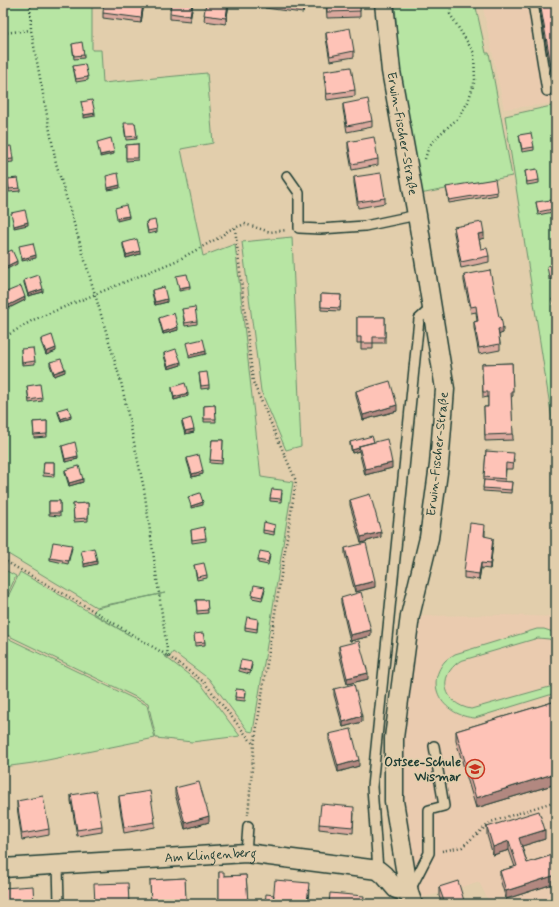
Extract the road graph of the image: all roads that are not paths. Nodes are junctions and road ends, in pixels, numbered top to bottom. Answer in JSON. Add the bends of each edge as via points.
{"nodes":[{"id":1,"x":384,"y":3,"type":"edge"},
{"id":2,"x":532,"y":3,"type":"edge"},
{"id":3,"x":547,"y":91,"type":"dead end"},
{"id":4,"x":287,"y":176,"type":"dead end"},
{"id":5,"x":417,"y":215,"type":"junction"},
{"id":6,"x":432,"y":307,"type":"junction"},
{"id":7,"x":434,"y":746,"type":"dead end"},
{"id":8,"x":248,"y":826,"type":"road end"},
{"id":9,"x":246,"y":853,"type":"junction"},
{"id":10,"x":58,"y":865,"type":"junction"},
{"id":11,"x":3,"y":868,"type":"edge"},
{"id":12,"x":378,"y":870,"type":"junction"},
{"id":13,"x":411,"y":898,"type":"edge"},
{"id":14,"x":59,"y":904,"type":"edge"}],
"edges":[{"from":1,"to":5,"type":"street","name":"Erwin-Fischer-Straße","via":[[391,71]]},
{"from":2,"to":3,"type":"lane"},
{"from":4,"to":5,"type":"lane","via":[[298,193],[299,228],[365,226]]},
{"from":5,"to":6,"type":"street","name":"Erwin-Fischer-Straße"},
{"from":6,"to":12,"type":"lane","via":[[420,319],[372,787]]},
{"from":6,"to":13,"type":"street","name":"Erwin-Fischer-Straße","via":[[445,389],[440,458],[429,538],[410,616],[394,738],[394,801]]},
{"from":7,"to":13,"type":"lane","via":[[444,806],[429,810],[429,853]]},
{"from":8,"to":9,"type":"lane"},
{"from":9,"to":10,"type":"street","name":"Am Klingenberg"},
{"from":9,"to":12,"type":"street","name":"Am Klingenberg"},
{"from":10,"to":11,"type":"street","name":"Am Klingenberg"},
{"from":10,"to":14,"type":"lane"},
{"from":12,"to":13,"type":"street","via":[[396,889]]}]}
